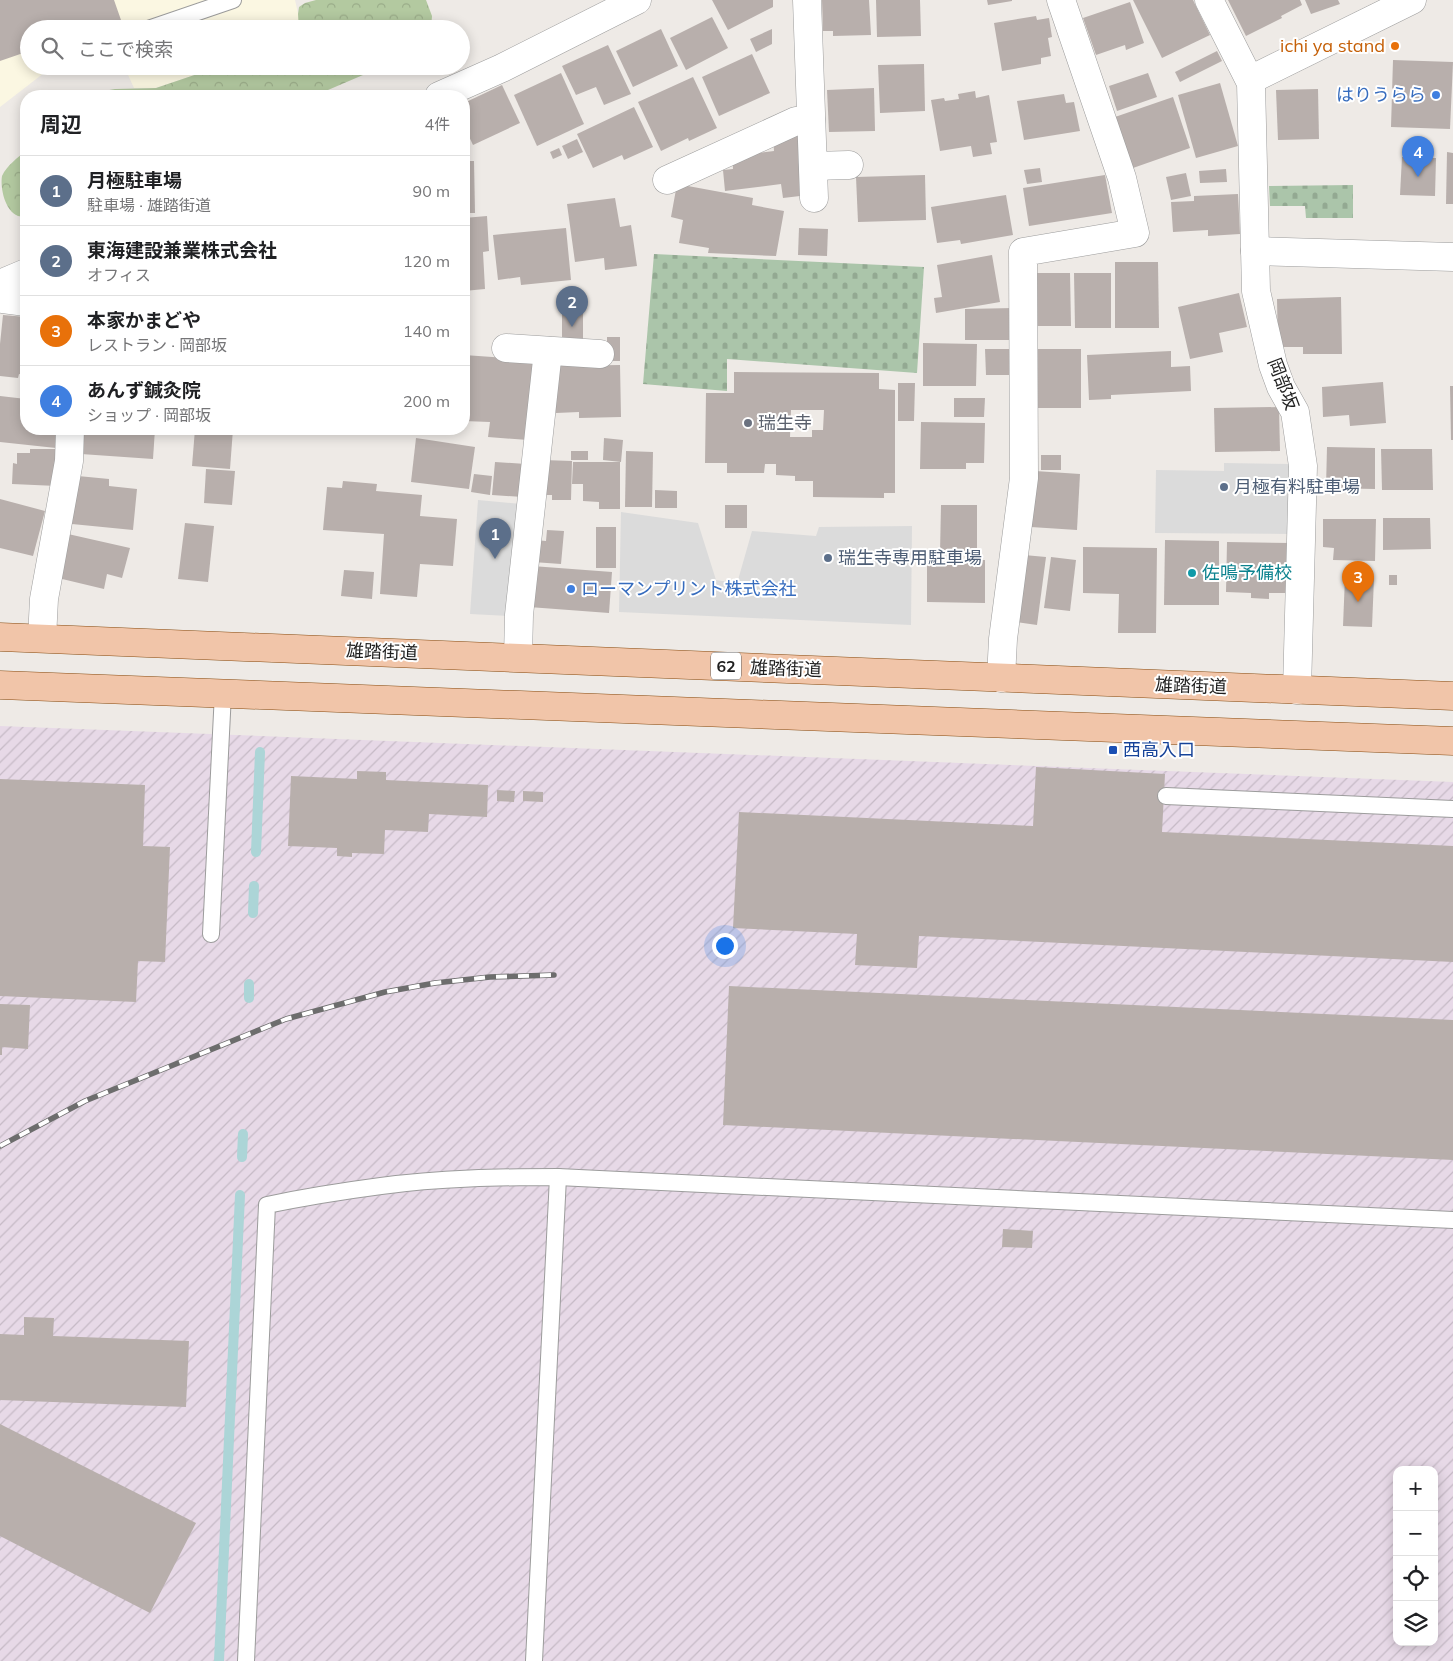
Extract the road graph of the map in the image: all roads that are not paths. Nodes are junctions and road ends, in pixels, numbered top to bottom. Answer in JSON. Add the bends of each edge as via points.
{"nodes":[{"id":1,"x":233,"y":0,"type":"edge"},
{"id":2,"x":637,"y":0,"type":"edge"},
{"id":3,"x":807,"y":0,"type":"edge"},
{"id":4,"x":1061,"y":0,"type":"edge"},
{"id":5,"x":1209,"y":0,"type":"edge"},
{"id":6,"x":1412,"y":0,"type":"edge"},
{"id":7,"x":174,"y":20,"type":"edge"},
{"id":8,"x":1250,"y":80,"type":"junction"},
{"id":9,"x":452,"y":90,"type":"edge"},
{"id":10,"x":811,"y":120,"type":"junction"},
{"id":11,"x":849,"y":165,"type":"dead end"},
{"id":12,"x":813,"y":166,"type":"junction"},
{"id":13,"x":667,"y":180,"type":"dead end"},
{"id":14,"x":814,"y":198,"type":"dead end"},
{"id":15,"x":1255,"y":251,"type":"junction"},
{"id":16,"x":1453,"y":257,"type":"edge"},
{"id":17,"x":20,"y":276,"type":"edge"},
{"id":18,"x":0,"y":284,"type":"edge"},
{"id":19,"x":0,"y":293,"type":"edge"},
{"id":20,"x":20,"y":301,"type":"edge"},
{"id":21,"x":506,"y":348,"type":"dead end"},
{"id":22,"x":548,"y":351,"type":"junction"},
{"id":23,"x":600,"y":354,"type":"dead end"},
{"id":24,"x":70,"y":435,"type":"edge"},
{"id":25,"x":0,"y":637,"type":"edge"},
{"id":26,"x":42,"y":638,"type":"junction"},
{"id":27,"x":518,"y":657,"type":"junction"},
{"id":28,"x":1001,"y":678,"type":"junction"},
{"id":29,"x":0,"y":685,"type":"edge"},
{"id":30,"x":1297,"y":690,"type":"junction"},
{"id":31,"x":223,"y":693,"type":"junction"},
{"id":32,"x":1453,"y":696,"type":"edge"},
{"id":33,"x":1453,"y":741,"type":"edge"},
{"id":34,"x":1166,"y":796,"type":"dead end"},
{"id":35,"x":1453,"y":809,"type":"edge"},
{"id":36,"x":211,"y":934,"type":"dead end"},
{"id":37,"x":558,"y":1177,"type":"junction"},
{"id":38,"x":1453,"y":1220,"type":"edge"},
{"id":39,"x":246,"y":1661,"type":"edge"},
{"id":40,"x":534,"y":1661,"type":"edge"}],
"edges":[{"from":1,"to":7,"type":"lane"},
{"from":2,"to":9,"type":"street"},
{"from":3,"to":10,"type":"street"},
{"from":4,"to":28,"type":"street","via":[[1122,178],[1136,233],[1023,252],[1024,478]]},
{"from":5,"to":8,"type":"street"},
{"from":6,"to":8,"type":"street"},
{"from":8,"to":15,"type":"street","name":"岡部坂"},
{"from":10,"to":12,"type":"street"},
{"from":10,"to":13,"type":"street","via":[[796,121]]},
{"from":11,"to":12,"type":"street"},
{"from":12,"to":14,"type":"street"},
{"from":15,"to":16,"type":"street"},
{"from":15,"to":30,"type":"street","name":"岡部坂","via":[[1256,291],[1273,364],[1295,412],[1303,466]]},
{"from":17,"to":18,"type":"street"},
{"from":19,"to":20,"type":"street","via":[[3,299]]},
{"from":21,"to":22,"type":"street"},
{"from":22,"to":23,"type":"street"},
{"from":22,"to":27,"type":"street"},
{"from":24,"to":26,"type":"street","via":[[69,461],[44,599]]},
{"from":25,"to":26,"type":"main road","name":"雄踏街道","number":"62"},
{"from":26,"to":27,"type":"main road","name":"雄踏街道","number":"62"},
{"from":27,"to":28,"type":"main road","name":"雄踏街道","number":"62"},
{"from":28,"to":30,"type":"main road","name":"雄踏街道","number":"62"},
{"from":29,"to":31,"type":"main road"},
{"from":30,"to":32,"type":"main road","name":"雄踏街道","number":"62"},
{"from":31,"to":33,"type":"main road"},
{"from":31,"to":36,"type":"lane"},
{"from":34,"to":35,"type":"lane"},
{"from":37,"to":38,"type":"lane"},
{"from":37,"to":39,"type":"lane","via":[[499,1177],[382,1186],[267,1204]]},
{"from":37,"to":40,"type":"lane"}]}
